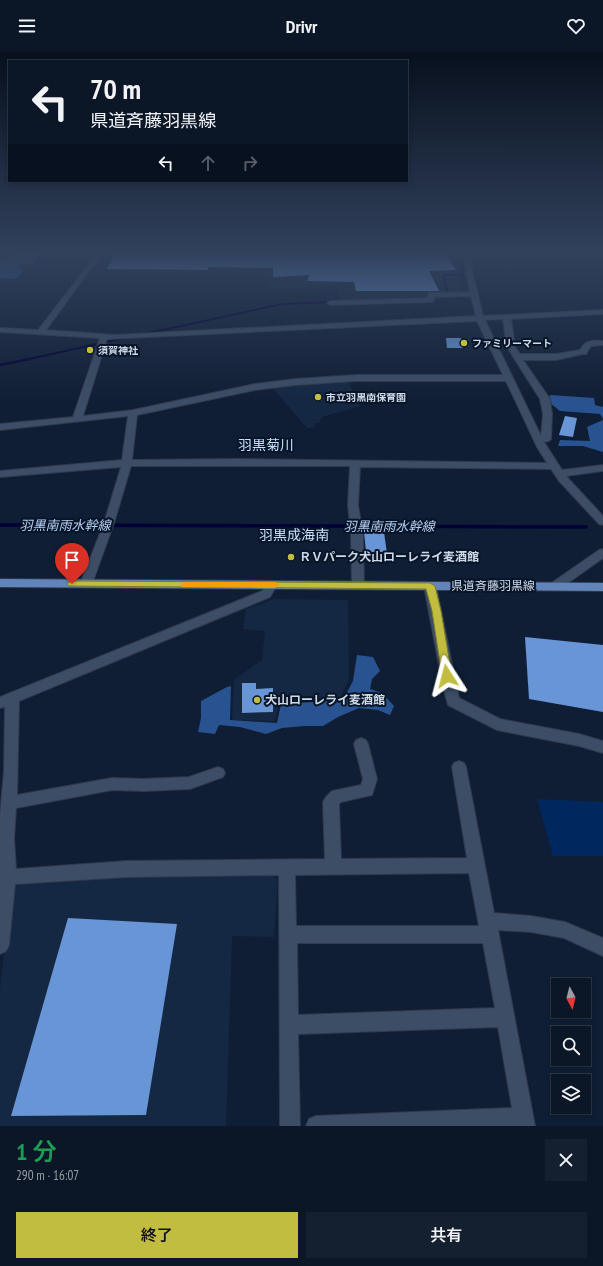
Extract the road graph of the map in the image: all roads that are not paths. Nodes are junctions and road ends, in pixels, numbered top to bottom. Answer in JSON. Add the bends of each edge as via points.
{"nodes":[{"id":1,"x":62,"y":303,"type":"edge"},
{"id":2,"x":331,"y":303,"type":"dead end"},
{"id":3,"x":412,"y":303,"type":"edge"},
{"id":4,"x":476,"y":303,"type":"edge"},
{"id":5,"x":603,"y":312,"type":"edge"},
{"id":6,"x":354,"y":313,"type":"junction"},
{"id":7,"x":507,"y":317,"type":"junction"},
{"id":8,"x":480,"y":318,"type":"junction"},
{"id":9,"x":0,"y":330,"type":"edge"},
{"id":10,"x":40,"y":333,"type":"junction"},
{"id":11,"x":104,"y":337,"type":"junction"},
{"id":12,"x":603,"y":343,"type":"edge"},
{"id":13,"x":517,"y":356,"type":"junction"},
{"id":14,"x":508,"y":378,"type":"junction"},
{"id":15,"x":133,"y":413,"type":"junction"},
{"id":16,"x":77,"y":420,"type":"junction"},
{"id":17,"x":0,"y":427,"type":"edge"},
{"id":18,"x":539,"y":440,"type":"junction"},
{"id":19,"x":127,"y":463,"type":"junction"},
{"id":20,"x":354,"y":463,"type":"junction"},
{"id":21,"x":603,"y":468,"type":"edge"},
{"id":22,"x":556,"y":470,"type":"junction"},
{"id":23,"x":0,"y":474,"type":"edge"},
{"id":24,"x":603,"y":522,"type":"edge"},
{"id":25,"x":603,"y":553,"type":"edge"},
{"id":26,"x":0,"y":584,"type":"edge"},
{"id":27,"x":86,"y":584,"type":"junction"},
{"id":28,"x":272,"y":585,"type":"junction"},
{"id":29,"x":358,"y":586,"type":"junction"},
{"id":30,"x":430,"y":586,"type":"junction"},
{"id":31,"x":554,"y":587,"type":"junction"},
{"id":32,"x":603,"y":587,"type":"edge"},
{"id":33,"x":6,"y":700,"type":"edge"},
{"id":34,"x":361,"y":744,"type":"dead end"},
{"id":35,"x":603,"y":746,"type":"edge"},
{"id":36,"x":459,"y":767,"type":"dead end"},
{"id":37,"x":218,"y":773,"type":"dead end"},
{"id":38,"x":8,"y":804,"type":"junction"},
{"id":39,"x":476,"y":865,"type":"junction"},
{"id":40,"x":287,"y":866,"type":"junction"},
{"id":41,"x":332,"y":866,"type":"junction"},
{"id":42,"x":8,"y":877,"type":"junction"},
{"id":43,"x":488,"y":928,"type":"junction"},
{"id":44,"x":287,"y":935,"type":"junction"},
{"id":45,"x":0,"y":945,"type":"edge"},
{"id":46,"x":603,"y":947,"type":"edge"},
{"id":47,"x":506,"y":1017,"type":"junction"},
{"id":48,"x":288,"y":1025,"type":"junction"},
{"id":49,"x":524,"y":1122,"type":"edge"},
{"id":50,"x":290,"y":1126,"type":"edge"},
{"id":51,"x":316,"y":1126,"type":"edge"}],
"edges":[{"from":1,"to":10,"type":"street"},
{"from":2,"to":6,"type":"street"},
{"from":3,"to":6,"type":"street"},
{"from":4,"to":8,"type":"street"},
{"from":5,"to":7,"type":"street"},
{"from":6,"to":8,"type":"street"},
{"from":6,"to":11,"type":"street"},
{"from":7,"to":8,"type":"street"},
{"from":7,"to":13,"type":"street","via":[[511,347]]},
{"from":8,"to":14,"type":"street"},
{"from":9,"to":10,"type":"street"},
{"from":10,"to":11,"type":"street"},
{"from":11,"to":16,"type":"street"},
{"from":12,"to":13,"type":"street","via":[[587,344],[583,352],[566,356]]},
{"from":13,"to":18,"type":"street","via":[[545,400],[548,415],[546,439]]},
{"from":14,"to":15,"type":"street","via":[[356,378],[295,382],[255,387]]},
{"from":14,"to":18,"type":"street"},
{"from":15,"to":16,"type":"street"},
{"from":15,"to":19,"type":"street"},
{"from":16,"to":17,"type":"street"},
{"from":18,"to":22,"type":"street","via":[[546,457]]},
{"from":19,"to":20,"type":"street"},
{"from":19,"to":23,"type":"street"},
{"from":19,"to":27,"type":"street","via":[[109,526]]},
{"from":20,"to":22,"type":"street"},
{"from":20,"to":29,"type":"street","via":[[353,505]]},
{"from":21,"to":22,"type":"street"},
{"from":22,"to":24,"type":"street"},
{"from":25,"to":31,"type":"street"},
{"from":26,"to":27,"type":"main road","name":"県道斉藤羽黒線"},
{"from":27,"to":28,"type":"main road","name":"県道斉藤羽黒線"},
{"from":28,"to":29,"type":"main road","name":"県道斉藤羽黒線"},
{"from":28,"to":33,"type":"street","via":[[266,594]]},
{"from":29,"to":30,"type":"main road","name":"県道斉藤羽黒線"},
{"from":30,"to":31,"type":"main road","name":"県道斉藤羽黒線"},
{"from":30,"to":35,"type":"street","via":[[453,701],[497,724]]},
{"from":31,"to":32,"type":"main road","name":"県道斉藤羽黒線"},
{"from":33,"to":38,"type":"street"},
{"from":34,"to":41,"type":"street","via":[[370,779],[367,790],[337,796],[331,802]]},
{"from":36,"to":39,"type":"street"},
{"from":37,"to":38,"type":"street","via":[[190,783],[112,784]]},
{"from":38,"to":42,"type":"street"},
{"from":39,"to":41,"type":"street"},
{"from":39,"to":43,"type":"street"},
{"from":40,"to":41,"type":"street"},
{"from":40,"to":42,"type":"street","via":[[127,869]]},
{"from":40,"to":44,"type":"street"},
{"from":42,"to":45,"type":"street"},
{"from":43,"to":44,"type":"street"},
{"from":43,"to":46,"type":"street","via":[[531,924],[565,930]]},
{"from":43,"to":47,"type":"street"},
{"from":44,"to":48,"type":"street"},
{"from":47,"to":48,"type":"street"},
{"from":47,"to":49,"type":"street"},
{"from":48,"to":50,"type":"street"},
{"from":49,"to":51,"type":"street"}]}
